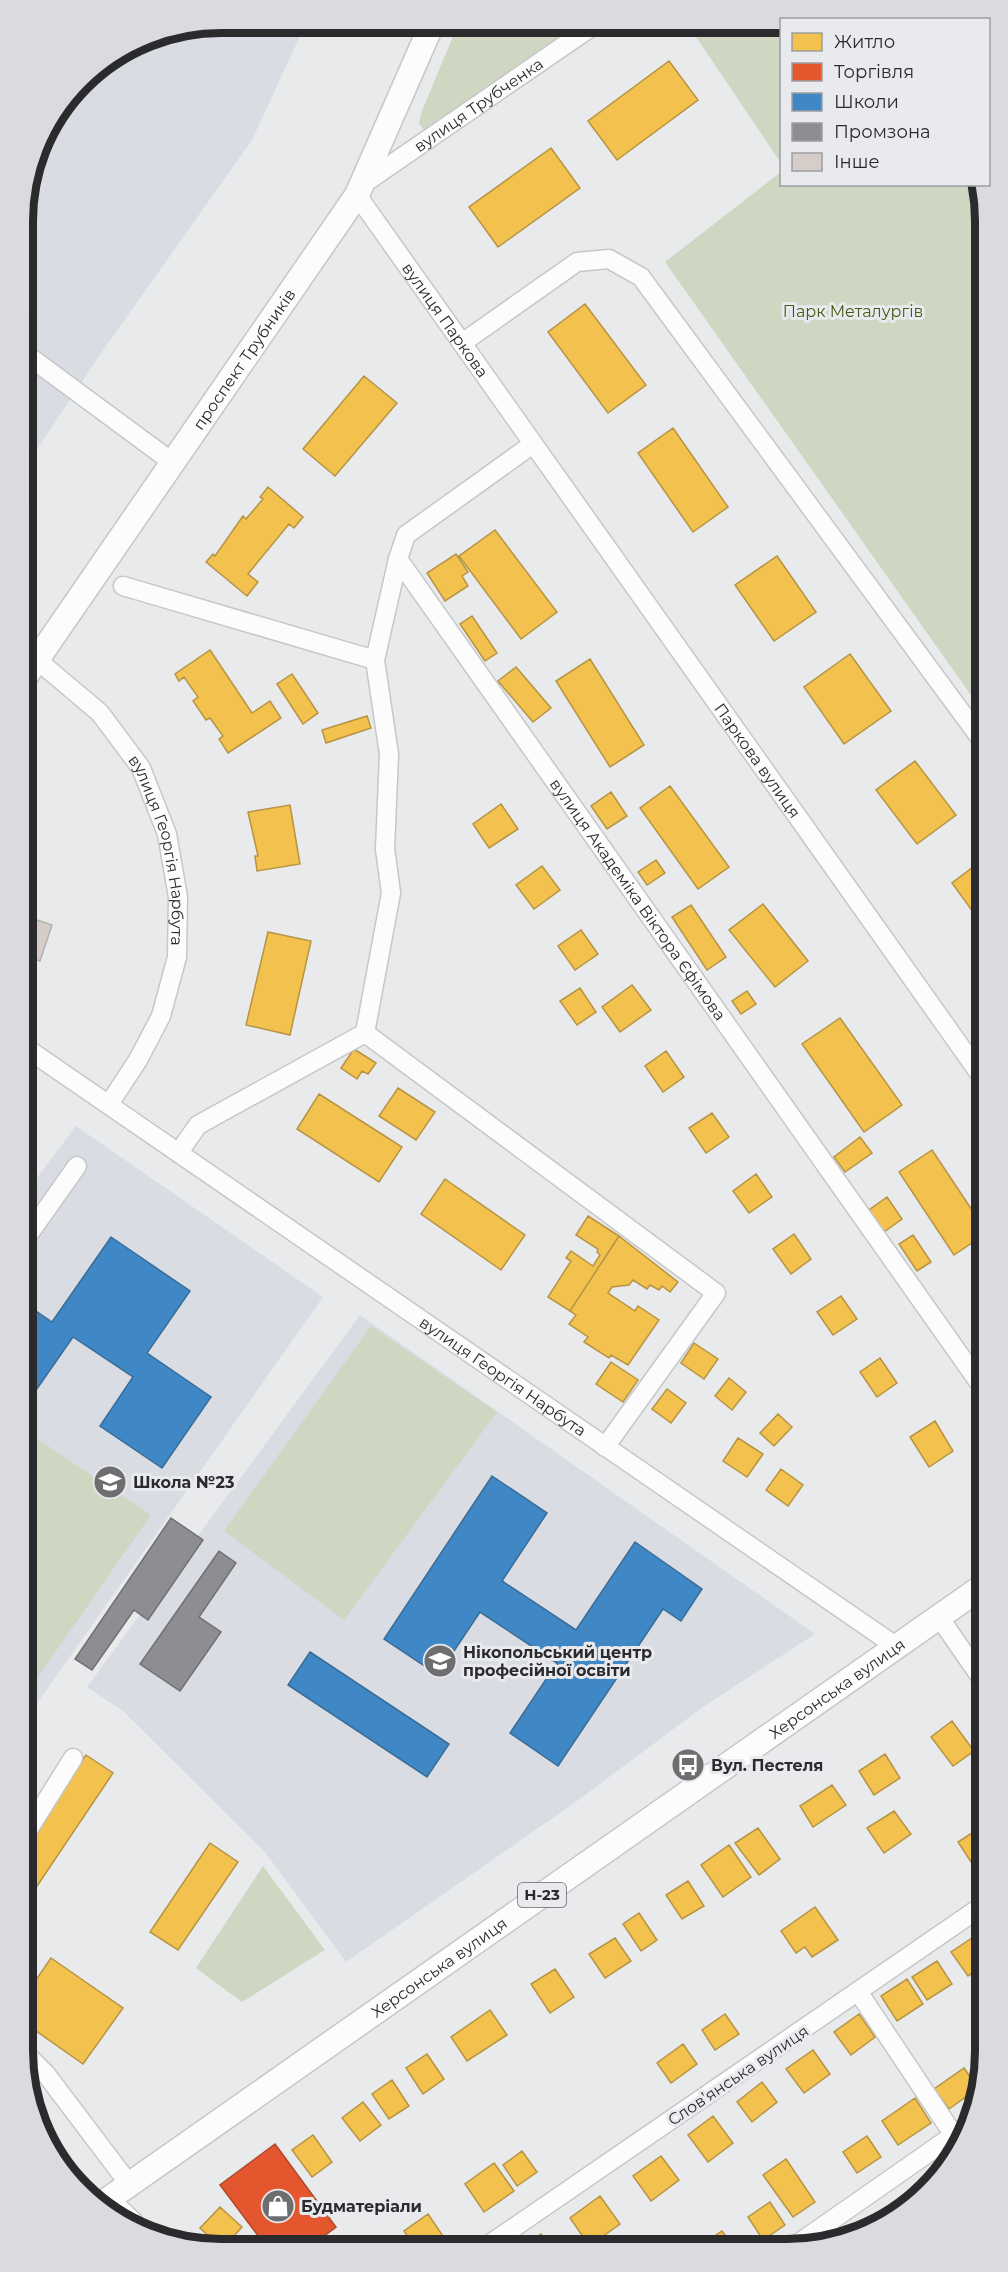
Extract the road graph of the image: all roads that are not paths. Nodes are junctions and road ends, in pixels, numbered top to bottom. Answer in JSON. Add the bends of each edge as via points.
{"nodes":[{"id":1,"x":428,"y":33,"type":"edge"},
{"id":2,"x":583,"y":33,"type":"edge"},
{"id":3,"x":360,"y":189,"type":"junction"},
{"id":4,"x":462,"y":343,"type":"junction"},
{"id":5,"x":33,"y":359,"type":"edge"},
{"id":6,"x":533,"y":444,"type":"junction"},
{"id":7,"x":172,"y":462,"type":"junction"},
{"id":8,"x":398,"y":559,"type":"junction"},
{"id":9,"x":123,"y":586,"type":"dead end"},
{"id":10,"x":375,"y":660,"type":"junction"},
{"id":11,"x":33,"y":664,"type":"edge"},
{"id":12,"x":33,"y":670,"type":"edge"},
{"id":13,"x":975,"y":731,"type":"edge"},
{"id":14,"x":365,"y":1033,"type":"junction"},
{"id":15,"x":33,"y":1053,"type":"edge"},
{"id":16,"x":975,"y":1067,"type":"edge"},
{"id":17,"x":109,"y":1104,"type":"junction"},
{"id":18,"x":179,"y":1152,"type":"junction"},
{"id":19,"x":77,"y":1166,"type":"dead end"},
{"id":20,"x":33,"y":1228,"type":"edge"},
{"id":21,"x":975,"y":1377,"type":"edge"},
{"id":22,"x":605,"y":1447,"type":"junction"},
{"id":23,"x":975,"y":1592,"type":"edge"},
{"id":24,"x":939,"y":1617,"type":"junction"},
{"id":25,"x":897,"y":1647,"type":"junction"},
{"id":26,"x":975,"y":1670,"type":"edge"},
{"id":27,"x":73,"y":1758,"type":"dead end"},
{"id":28,"x":33,"y":1822,"type":"edge"},
{"id":29,"x":975,"y":1910,"type":"edge"},
{"id":30,"x":859,"y":1993,"type":"junction"},
{"id":31,"x":34,"y":2062,"type":"edge"},
{"id":32,"x":957,"y":2132,"type":"edge"},
{"id":33,"x":953,"y":2134,"type":"junction"},
{"id":34,"x":129,"y":2184,"type":"junction"},
{"id":35,"x":107,"y":2199,"type":"edge"},
{"id":36,"x":807,"y":2237,"type":"edge"},
{"id":37,"x":497,"y":2239,"type":"edge"}],
"edges":[{"from":1,"to":3,"type":"main road","name":"проспект Трубників"},
{"from":2,"to":3,"type":"street","name":"вулиця Трубченка"},
{"from":3,"to":4,"type":"street","name":"вулиця Паркова"},
{"from":3,"to":7,"type":"main road","name":"проспект Трубників"},
{"from":4,"to":6,"type":"street","name":"вулиця Паркова"},
{"from":4,"to":13,"type":"street","via":[[577,261],[609,259],[641,277]]},
{"from":5,"to":7,"type":"street"},
{"from":6,"to":8,"type":"street","via":[[406,535]]},
{"from":6,"to":16,"type":"street","name":"Паркова вулиця"},
{"from":7,"to":11,"type":"main road","name":"проспект Трубників"},
{"from":8,"to":10,"type":"street"},
{"from":8,"to":21,"type":"street","name":"вулиця Академіка Віктора Єфімова"},
{"from":9,"to":10,"type":"street"},
{"from":10,"to":14,"type":"street","via":[[389,754],[385,849],[391,893]]},
{"from":12,"to":17,"type":"street","name":"вулиця Георгія Нарбута","via":[[100,713],[141,768],[167,834],[177,887],[177,957],[161,1016]]},
{"from":14,"to":18,"type":"street","via":[[198,1125]]},
{"from":14,"to":22,"type":"street","via":[[716,1293]]},
{"from":15,"to":17,"type":"street","name":"вулиця Георгія Нарбута"},
{"from":17,"to":18,"type":"street","name":"вулиця Георгія Нарбута"},
{"from":18,"to":22,"type":"street","name":"вулиця Георгія Нарбута"},
{"from":19,"to":20,"type":"street"},
{"from":22,"to":25,"type":"street","name":"вулиця Георгія Нарбута"},
{"from":23,"to":24,"type":"main road","name":"Херсонська вулиця","number":"Н-23"},
{"from":24,"to":25,"type":"main road","name":"Херсонська вулиця","number":"Н-23"},
{"from":24,"to":26,"type":"street"},
{"from":25,"to":34,"type":"main road","name":"Херсонська вулиця","number":"Н-23"},
{"from":27,"to":28,"type":"street"},
{"from":29,"to":30,"type":"street","name":"Словʼянська вулиця"},
{"from":30,"to":33,"type":"street"},
{"from":30,"to":37,"type":"street","name":"Словʼянська вулиця"},
{"from":31,"to":34,"type":"street"},
{"from":32,"to":33,"type":"street"},
{"from":33,"to":36,"type":"street"},
{"from":34,"to":35,"type":"main road","name":"Херсонська вулиця","number":"Н-23"}]}
